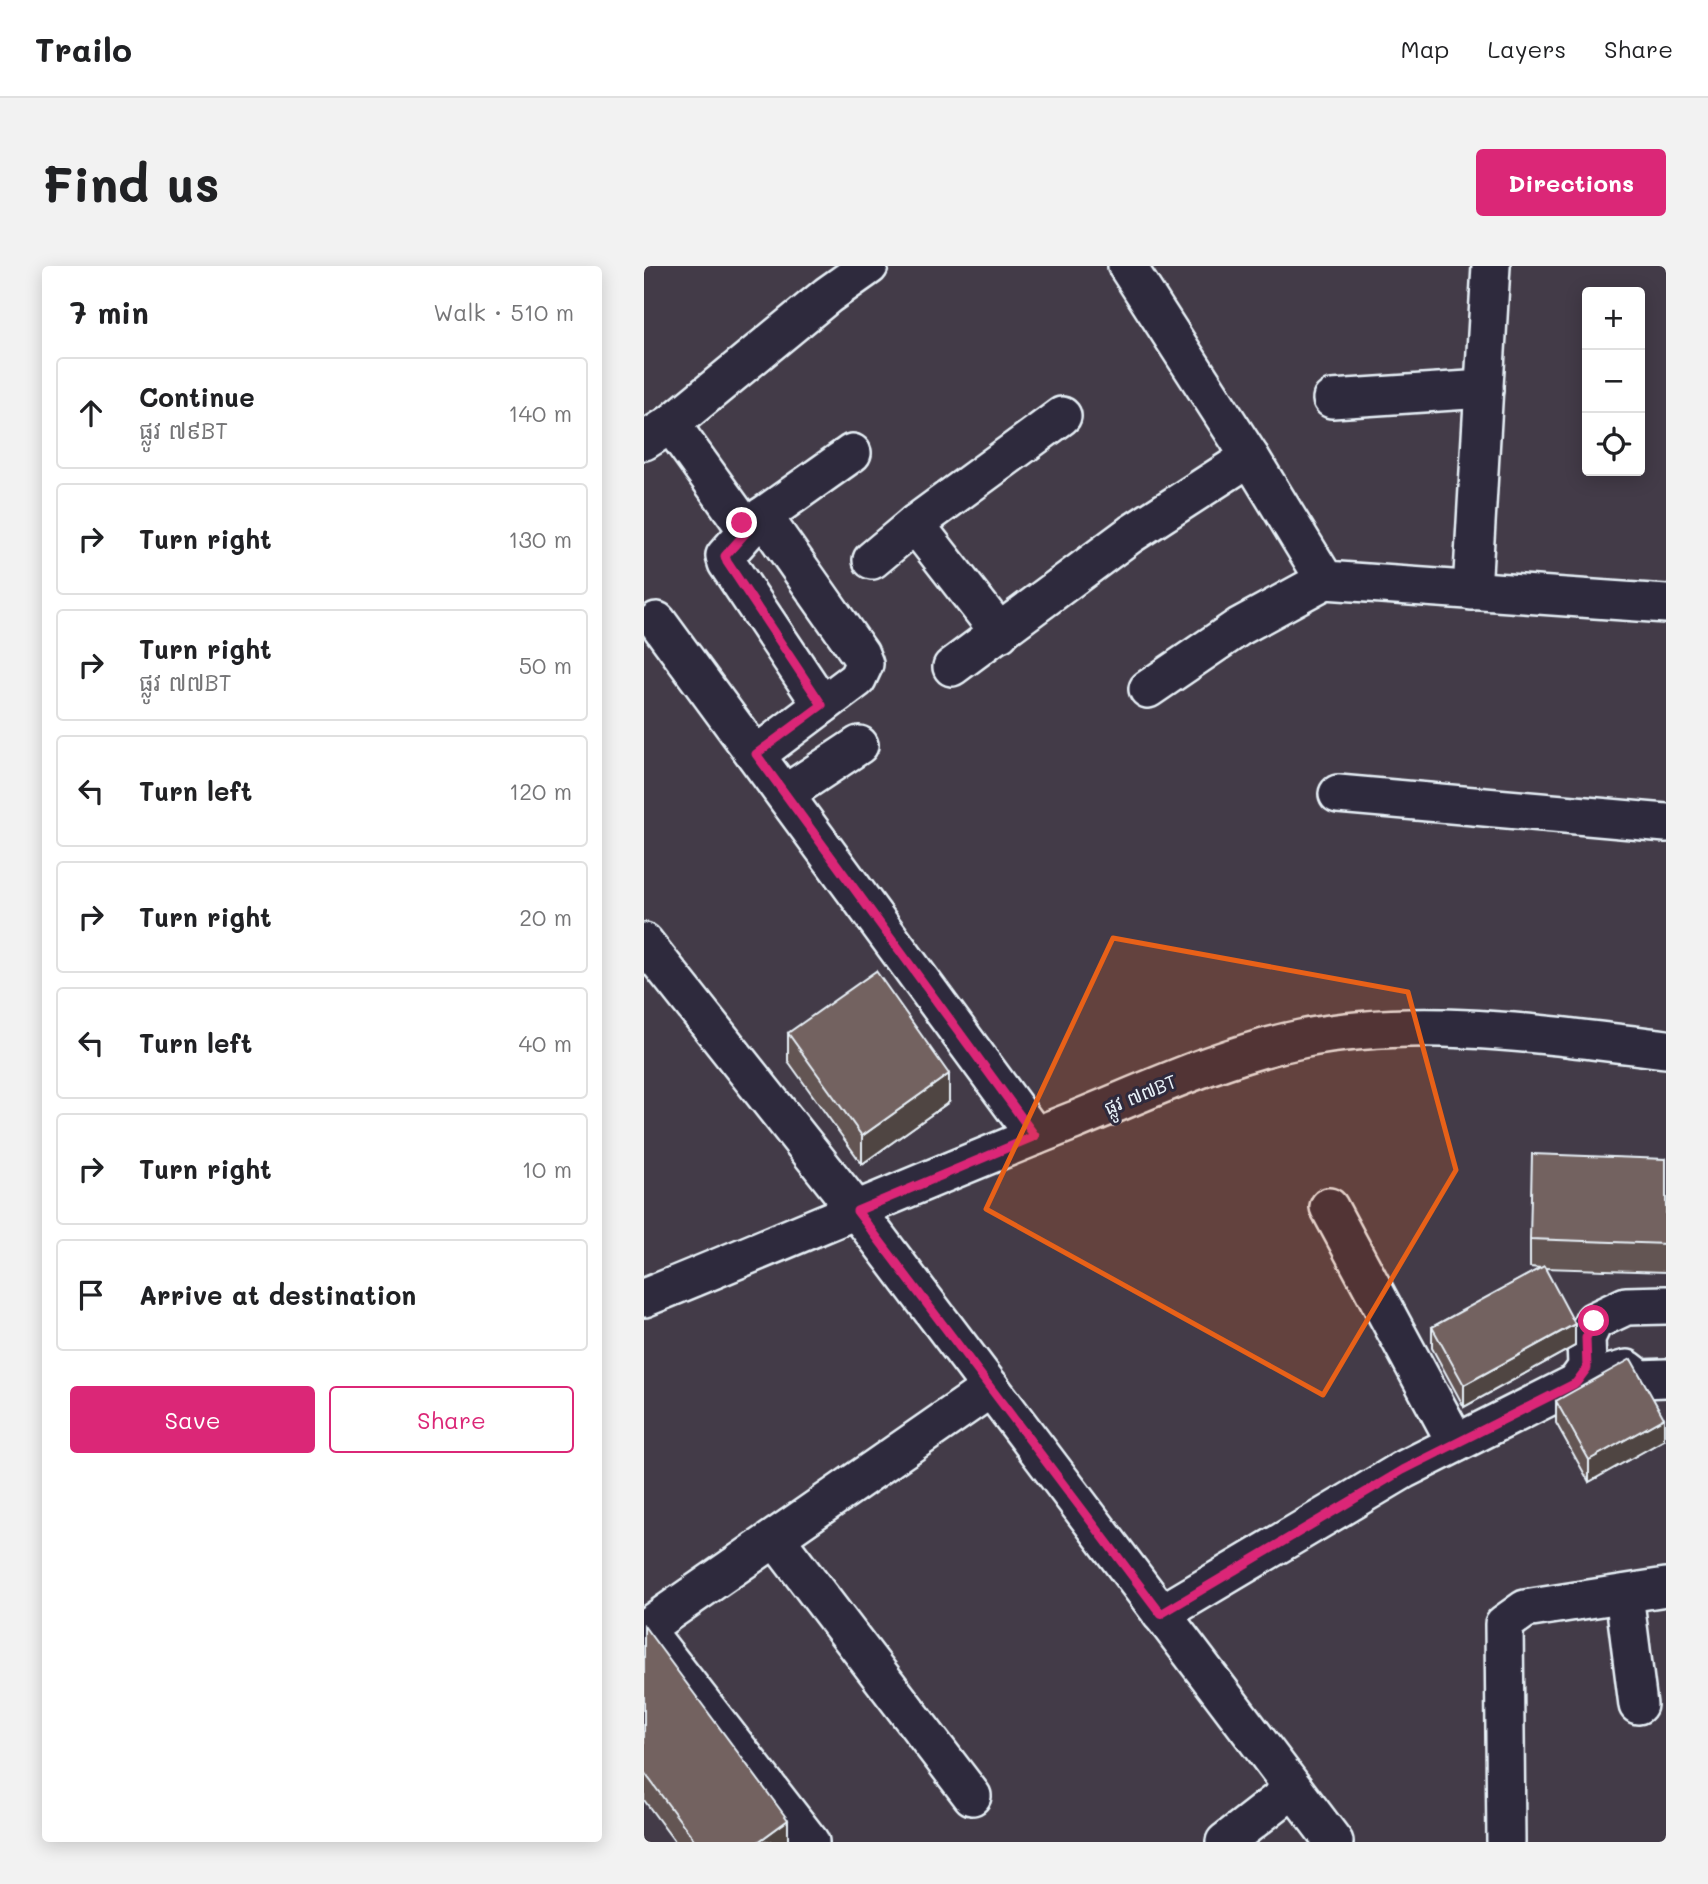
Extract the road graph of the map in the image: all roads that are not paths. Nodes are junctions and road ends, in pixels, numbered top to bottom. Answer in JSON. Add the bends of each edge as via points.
{"nodes":[{"id":1,"x":869,"y":266,"type":"edge"},
{"id":2,"x":1127,"y":266,"type":"edge"},
{"id":3,"x":1491,"y":266,"type":"edge"},
{"id":4,"x":1484,"y":389,"type":"junction"},
{"id":5,"x":1332,"y":399,"type":"dead end"},
{"id":6,"x":1062,"y":416,"type":"dead end"},
{"id":7,"x":657,"y":433,"type":"edge"},
{"id":8,"x":852,"y":453,"type":"dead end"},
{"id":9,"x":1250,"y":457,"type":"junction"},
{"id":10,"x":756,"y":523,"type":"junction"},
{"id":11,"x":915,"y":524,"type":"junction"},
{"id":12,"x":872,"y":560,"type":"dead end"},
{"id":13,"x":1325,"y":580,"type":"junction"},
{"id":14,"x":1472,"y":591,"type":"junction"},
{"id":15,"x":1666,"y":604,"type":"edge"},
{"id":16,"x":657,"y":621,"type":"dead end"},
{"id":17,"x":1000,"y":634,"type":"junction"},
{"id":18,"x":952,"y":667,"type":"dead end"},
{"id":19,"x":1148,"y":689,"type":"dead end"},
{"id":20,"x":822,"y":705,"type":"junction"},
{"id":21,"x":859,"y":745,"type":"dead end"},
{"id":22,"x":756,"y":754,"type":"junction"},
{"id":23,"x":785,"y":794,"type":"junction"},
{"id":24,"x":1338,"y":794,"type":"dead end"},
{"id":25,"x":1666,"y":822,"type":"edge"},
{"id":26,"x":644,"y":942,"type":"edge"},
{"id":27,"x":1666,"y":1049,"type":"edge"},
{"id":28,"x":1035,"y":1136,"type":"junction"},
{"id":29,"x":1329,"y":1207,"type":"dead end"},
{"id":30,"x":857,"y":1211,"type":"junction"},
{"id":31,"x":644,"y":1298,"type":"edge"},
{"id":32,"x":1666,"y":1305,"type":"edge"},
{"id":33,"x":1666,"y":1378,"type":"edge"},
{"id":34,"x":1576,"y":1383,"type":"junction"},
{"id":35,"x":991,"y":1388,"type":"junction"},
{"id":36,"x":1456,"y":1443,"type":"junction"},
{"id":37,"x":776,"y":1539,"type":"junction"},
{"id":38,"x":1666,"y":1587,"type":"edge"},
{"id":39,"x":1625,"y":1594,"type":"junction"},
{"id":40,"x":1161,"y":1614,"type":"junction"},
{"id":41,"x":644,"y":1628,"type":"edge"},
{"id":42,"x":1639,"y":1705,"type":"dead end"},
{"id":43,"x":1293,"y":1789,"type":"junction"},
{"id":44,"x":972,"y":1796,"type":"dead end"},
{"id":45,"x":810,"y":1842,"type":"edge"},
{"id":46,"x":1225,"y":1842,"type":"edge"},
{"id":47,"x":1334,"y":1842,"type":"edge"},
{"id":48,"x":1506,"y":1842,"type":"edge"}],
"edges":[{"from":1,"to":7,"type":"street"},
{"from":2,"to":9,"type":"street"},
{"from":3,"to":4,"type":"street"},
{"from":4,"to":5,"type":"street"},
{"from":4,"to":14,"type":"street"},
{"from":6,"to":11,"type":"street"},
{"from":7,"to":10,"type":"street","via":[[742,523]]},
{"from":8,"to":10,"type":"street"},
{"from":9,"to":13,"type":"street"},
{"from":9,"to":17,"type":"street","via":[[1131,534]]},
{"from":10,"to":20,"type":"street","via":[[729,550],[727,562]]},
{"from":10,"to":20,"type":"street","via":[[864,664],[857,678]]},
{"from":11,"to":12,"type":"street"},
{"from":11,"to":17,"type":"street"},
{"from":13,"to":14,"type":"street"},
{"from":13,"to":19,"type":"street","via":[[1239,627]]},
{"from":14,"to":15,"type":"street"},
{"from":16,"to":22,"type":"street"},
{"from":17,"to":18,"type":"street"},
{"from":20,"to":22,"type":"street"},
{"from":21,"to":23,"type":"street"},
{"from":22,"to":23,"type":"street"},
{"from":23,"to":28,"type":"street"},
{"from":24,"to":25,"type":"street"},
{"from":26,"to":30,"type":"street"},
{"from":27,"to":28,"type":"street","name":"ផ្លូវ ៧៧BT","via":[[1495,1029],[1393,1027],[1301,1039],[1222,1061]]},
{"from":28,"to":30,"type":"street","name":"ផ្លូវ ៧៧BT"},
{"from":29,"to":36,"type":"street"},
{"from":30,"to":31,"type":"street","name":"ផ្លូវ ៧៧BT"},
{"from":30,"to":35,"type":"street"},
{"from":32,"to":34,"type":"street","via":[[1626,1306],[1594,1321],[1586,1338],[1587,1368]]},
{"from":33,"to":34,"type":"street","via":[[1640,1379],[1627,1369]]},
{"from":34,"to":36,"type":"street"},
{"from":35,"to":37,"type":"street"},
{"from":35,"to":40,"type":"street"},
{"from":36,"to":40,"type":"street"},
{"from":37,"to":41,"type":"street"},
{"from":37,"to":44,"type":"street"},
{"from":38,"to":39,"type":"street"},
{"from":39,"to":42,"type":"street"},
{"from":39,"to":48,"type":"street","via":[[1525,1609],[1504,1624]]},
{"from":40,"to":43,"type":"street"},
{"from":41,"to":45,"type":"street"},
{"from":43,"to":46,"type":"street"},
{"from":43,"to":47,"type":"street"}]}
